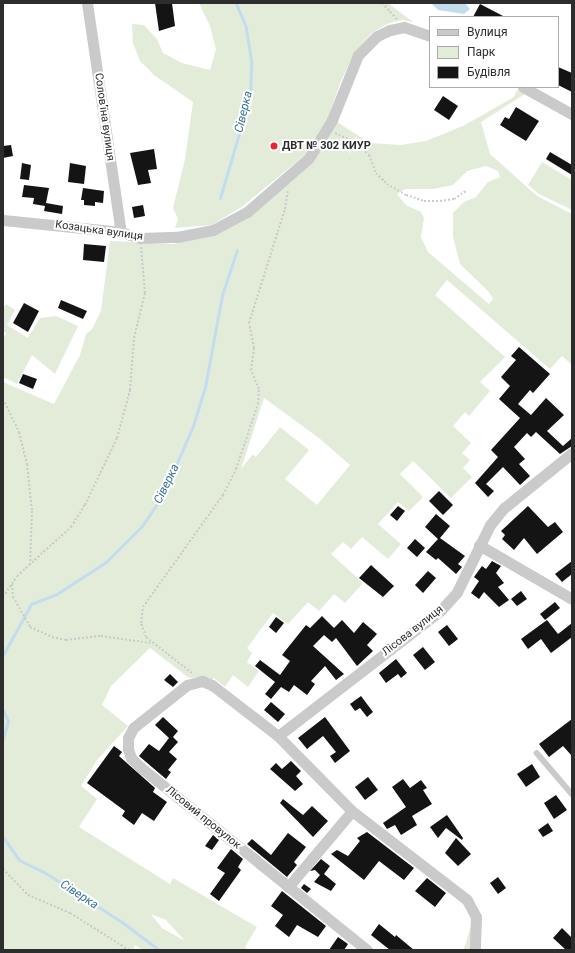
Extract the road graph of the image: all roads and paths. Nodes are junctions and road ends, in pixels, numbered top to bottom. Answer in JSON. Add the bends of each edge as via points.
{"nodes":[{"id":1,"x":87,"y":3,"type":"edge"},
{"id":2,"x":382,"y":3,"type":"edge"},
{"id":3,"x":404,"y":27,"type":"junction"},
{"id":4,"x":429,"y":36,"type":"edge"},
{"id":5,"x":525,"y":88,"type":"edge"},
{"id":6,"x":572,"y":114,"type":"edge"},
{"id":7,"x":327,"y":130,"type":"junction"},
{"id":8,"x":284,"y":180,"type":"junction"},
{"id":9,"x":466,"y":190,"type":"dead end"},
{"id":10,"x":3,"y":220,"type":"edge"},
{"id":11,"x":121,"y":232,"type":"junction"},
{"id":12,"x":140,"y":238,"type":"junction"},
{"id":13,"x":3,"y":399,"type":"edge"},
{"id":14,"x":572,"y":453,"type":"edge"},
{"id":15,"x":479,"y":545,"type":"junction"},
{"id":16,"x":30,"y":565,"type":"junction"},
{"id":17,"x":12,"y":583,"type":"junction"},
{"id":18,"x":3,"y":597,"type":"edge"},
{"id":19,"x":572,"y":599,"type":"edge"},
{"id":20,"x":152,"y":643,"type":"junction"},
{"id":21,"x":202,"y":681,"type":"junction"},
{"id":22,"x":278,"y":736,"type":"junction"},
{"id":23,"x":537,"y":753,"type":"dead end"},
{"id":24,"x":572,"y":794,"type":"edge"},
{"id":25,"x":352,"y":811,"type":"junction"},
{"id":26,"x":3,"y":869,"type":"edge"},
{"id":27,"x":288,"y":887,"type":"junction"},
{"id":28,"x":129,"y":950,"type":"edge"},
{"id":29,"x":367,"y":950,"type":"edge"},
{"id":30,"x":475,"y":950,"type":"edge"}],
"edges":[{"from":1,"to":11,"type":"street","name":"Соловʼїна вулиця"},
{"from":2,"to":3,"type":"path"},
{"from":3,"to":4,"type":"street"},
{"from":3,"to":7,"type":"street","name":"Козацька вулиця","via":[[377,36],[358,55]]},
{"from":5,"to":6,"type":"street"},
{"from":7,"to":8,"type":"street","name":"Козацька вулиця","via":[[309,158]]},
{"from":7,"to":9,"type":"path","via":[[357,143],[369,154],[376,173],[406,195],[440,201],[454,199]]},
{"from":8,"to":12,"type":"street","name":"Козацька вулиця","via":[[247,212],[213,230],[177,237]]},
{"from":8,"to":20,"type":"path","via":[[288,191],[285,209],[250,323],[254,348],[251,370],[259,389],[258,404],[236,469],[223,495],[143,607],[142,622],[146,637]]},
{"from":10,"to":11,"type":"street","name":"Козацька вулиця"},
{"from":11,"to":12,"type":"street","name":"Козацька вулиця"},
{"from":12,"to":16,"type":"path","via":[[145,293],[134,338],[130,390],[117,438],[85,505],[71,527]]},
{"from":13,"to":16,"type":"path","via":[[19,432],[27,464],[32,511]]},
{"from":14,"to":15,"type":"street","name":"Лісова вулиця","via":[[504,508],[490,525]]},
{"from":15,"to":19,"type":"street"},
{"from":15,"to":22,"type":"street","name":"Лісова вулиця","via":[[457,592],[441,610]]},
{"from":16,"to":17,"type":"path"},
{"from":17,"to":18,"type":"path"},
{"from":17,"to":20,"type":"path","via":[[13,598],[30,627],[52,637],[66,640],[101,636]]},
{"from":20,"to":21,"type":"path"},
{"from":21,"to":22,"type":"street","via":[[212,685]]},
{"from":21,"to":27,"type":"street","name":"Лісовий провулок","via":[[187,685],[133,728],[128,738],[131,758]]},
{"from":22,"to":25,"type":"street"},
{"from":23,"to":24,"type":"lane"},
{"from":25,"to":27,"type":"street"},
{"from":25,"to":30,"type":"street","via":[[467,900],[476,917]]},
{"from":26,"to":28,"type":"path","via":[[28,895],[70,913]]},
{"from":27,"to":29,"type":"street","name":"Лісовий провулок"}]}
